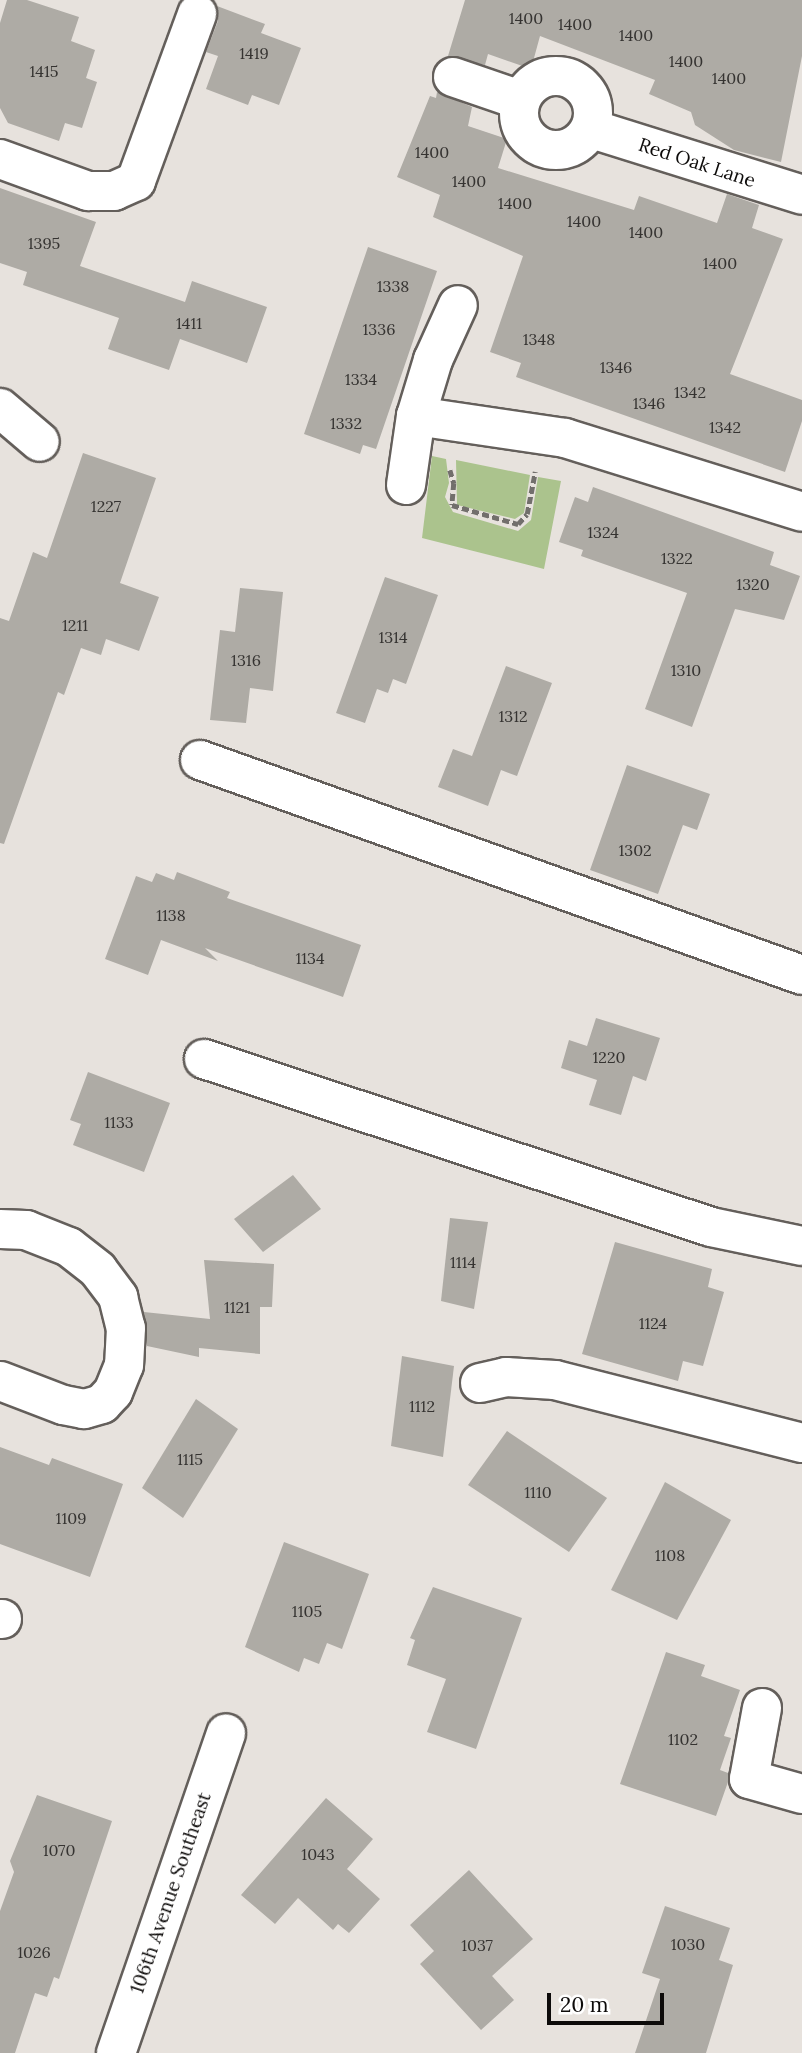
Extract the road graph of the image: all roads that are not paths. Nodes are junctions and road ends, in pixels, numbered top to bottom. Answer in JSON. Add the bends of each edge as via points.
{"nodes":[{"id":1,"x":197,"y":14,"type":"dead end"},
{"id":2,"x":453,"y":77,"type":"dead end"},
{"id":3,"x":520,"y":100,"type":"junction"},
{"id":4,"x":592,"y":129,"type":"junction"},
{"id":5,"x":0,"y":159,"type":"edge"},
{"id":6,"x":802,"y":195,"type":"edge"},
{"id":7,"x":458,"y":305,"type":"dead end"},
{"id":8,"x":0,"y":408,"type":"edge"},
{"id":9,"x":416,"y":415,"type":"junction"},
{"id":10,"x":40,"y":442,"type":"dead end"},
{"id":11,"x":406,"y":485,"type":"dead end"},
{"id":12,"x":802,"y":512,"type":"edge"},
{"id":13,"x":200,"y":760,"type":"dead end"},
{"id":14,"x":802,"y":975,"type":"edge"},
{"id":15,"x":204,"y":1059,"type":"dead end"},
{"id":16,"x":0,"y":1229,"type":"edge"},
{"id":17,"x":802,"y":1246,"type":"edge"},
{"id":18,"x":0,"y":1381,"type":"edge"},
{"id":19,"x":480,"y":1383,"type":"dead end"},
{"id":20,"x":802,"y":1443,"type":"edge"},
{"id":21,"x":762,"y":1708,"type":"dead end"},
{"id":22,"x":226,"y":1733,"type":"dead end"},
{"id":23,"x":802,"y":1794,"type":"edge"},
{"id":24,"x":116,"y":2053,"type":"edge"}],
"edges":[{"from":1,"to":5,"type":"street","via":[[136,181],[114,191],[88,191]]},
{"from":2,"to":3,"type":"street"},
{"from":3,"to":4,"type":"street","via":[[521,129],[542,149],[571,149]]},
{"from":3,"to":4,"type":"street","via":[[541,78],[571,77],[592,99]]},
{"from":4,"to":6,"type":"street","name":"Red Oak Lane"},
{"from":7,"to":9,"type":"street","via":[[433,360]]},
{"from":8,"to":10,"type":"street"},
{"from":9,"to":11,"type":"street"},
{"from":9,"to":12,"type":"street","via":[[565,438]]},
{"from":13,"to":14,"type":"street"},
{"from":15,"to":17,"type":"street","via":[[710,1227]]},
{"from":16,"to":18,"type":"street","via":[[26,1230],[98,1270],[118,1297],[125,1328],[124,1365],[113,1392],[102,1404],[84,1409],[63,1405]]},
{"from":19,"to":20,"type":"street","via":[[506,1377],[555,1380]]},
{"from":21,"to":23,"type":"street","via":[[749,1779]]},
{"from":22,"to":24,"type":"street","name":"106th Avenue Southeast"}]}
